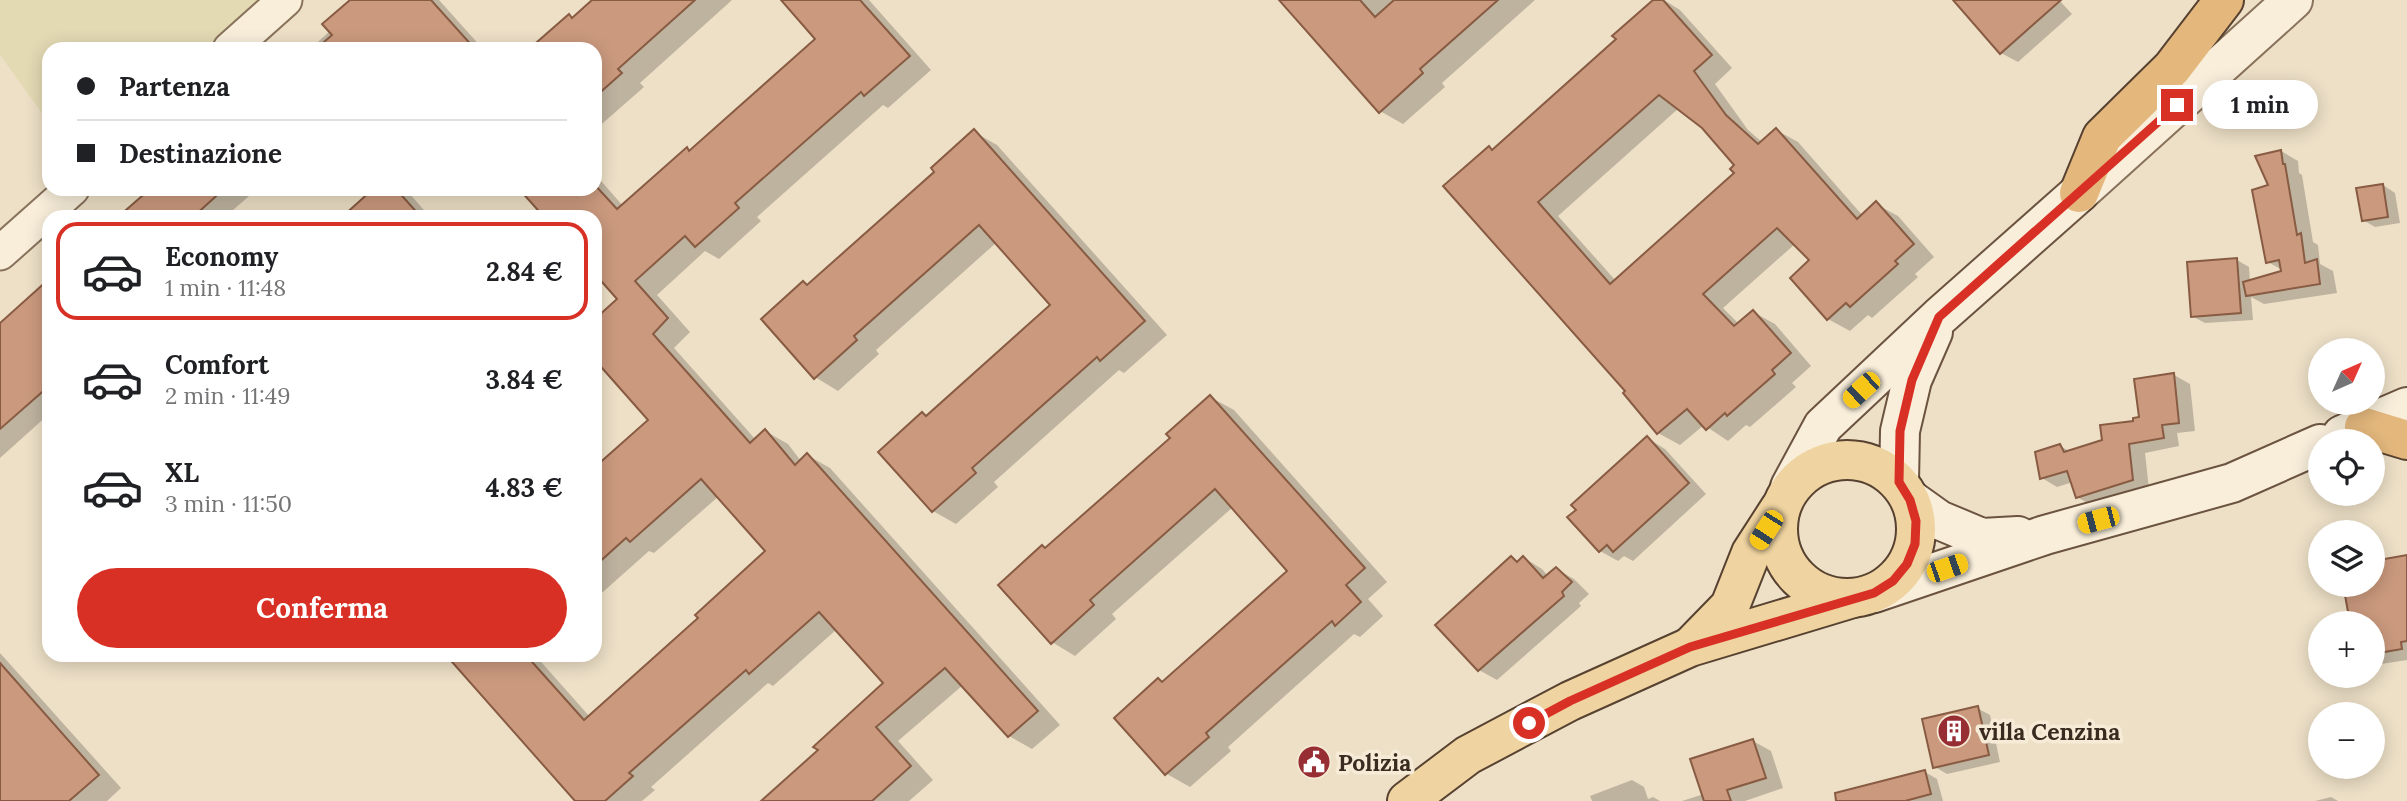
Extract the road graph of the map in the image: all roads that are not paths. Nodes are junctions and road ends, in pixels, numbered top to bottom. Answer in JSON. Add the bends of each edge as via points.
{"nodes":[{"id":1,"x":285,"y":0,"type":"edge"},
{"id":2,"x":2293,"y":0,"type":"edge"},
{"id":3,"x":2220,"y":5,"type":"edge"},
{"id":4,"x":238,"y":42,"type":"edge"},
{"id":5,"x":2079,"y":193,"type":"junction"},
{"id":6,"x":64,"y":196,"type":"edge"},
{"id":7,"x":48,"y":210,"type":"edge"},
{"id":8,"x":42,"y":216,"type":"edge"},
{"id":9,"x":0,"y":253,"type":"edge"},
{"id":10,"x":1939,"y":317,"type":"junction"},
{"id":11,"x":2407,"y":407,"type":"edge"},
{"id":12,"x":2364,"y":427,"type":"junction"},
{"id":13,"x":2359,"y":429,"type":"edge"},
{"id":14,"x":2407,"y":440,"type":"edge"},
{"id":15,"x":2308,"y":449,"type":"edge"},
{"id":16,"x":1905,"y":491,"type":"junction"},
{"id":17,"x":1785,"y":498,"type":"junction"},
{"id":18,"x":2045,"y":535,"type":"junction"},
{"id":19,"x":1864,"y":596,"type":"junction"},
{"id":20,"x":1690,"y":647,"type":"junction"},
{"id":21,"x":1407,"y":801,"type":"edge"}],
"edges":[{"from":1,"to":4,"type":"street"},
{"from":2,"to":5,"type":"main road"},
{"from":3,"to":5,"type":"highway","via":[[2172,68],[2102,136]]},
{"from":5,"to":10,"type":"main road"},
{"from":6,"to":7,"type":"street"},
{"from":8,"to":9,"type":"street"},
{"from":10,"to":16,"type":"main road","via":[[1912,380],[1900,431]]},
{"from":10,"to":17,"type":"main road","via":[[1822,426]]},
{"from":11,"to":12,"type":"main road"},
{"from":12,"to":13,"type":"main road"},
{"from":12,"to":14,"type":"highway"},
{"from":15,"to":18,"type":"main road","via":[[2232,483]]},
{"from":16,"to":17,"type":"main road","via":[[1883,469],[1843,459],[1805,473]]},
{"from":16,"to":18,"type":"main road","via":[[1939,520],[1982,538]]},
{"from":16,"to":19,"type":"main road","via":[[1916,521],[1915,544],[1893,581]]},
{"from":17,"to":19,"type":"main road","via":[[1777,530],[1793,573],[1830,596]]},
{"from":17,"to":20,"type":"main road","via":[[1751,553],[1730,606]]},
{"from":18,"to":19,"type":"main road"},
{"from":19,"to":20,"type":"main road"},
{"from":20,"to":21,"type":"main road","via":[[1570,701],[1468,755]]}]}
